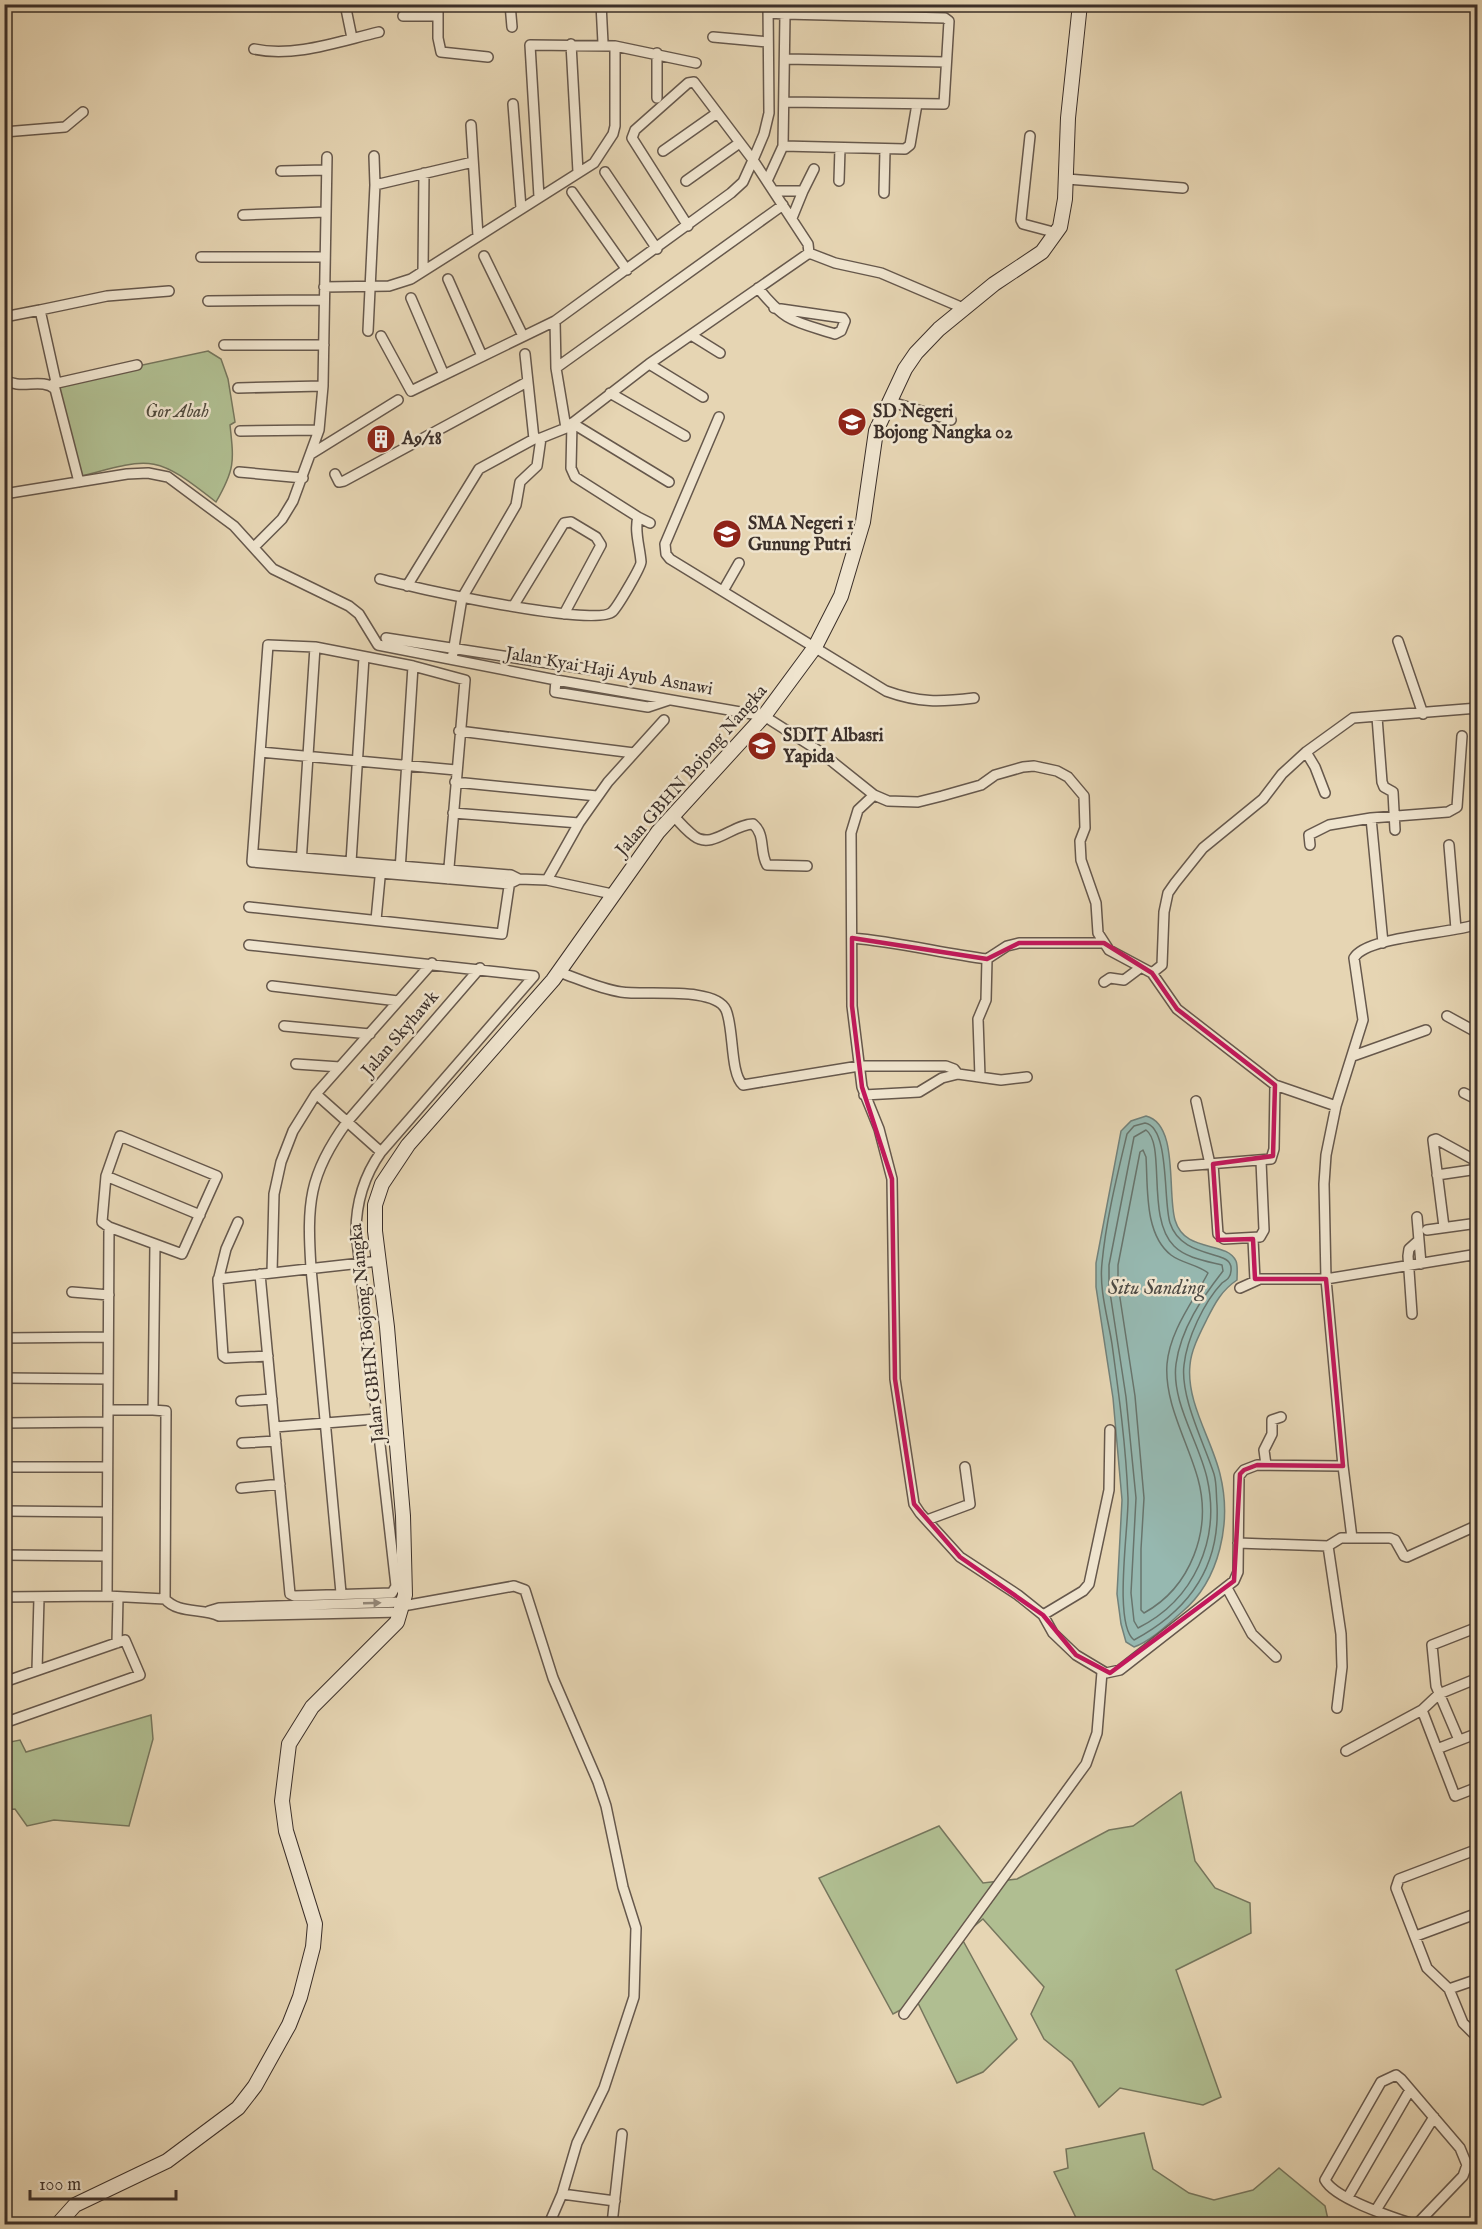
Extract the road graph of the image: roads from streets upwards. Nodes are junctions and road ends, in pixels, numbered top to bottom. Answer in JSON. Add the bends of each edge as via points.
{"nodes":[{"id":1,"x":345,"y":4,"type":"edge"},
{"id":2,"x":438,"y":4,"type":"edge"},
{"id":3,"x":510,"y":4,"type":"edge"},
{"id":4,"x":601,"y":4,"type":"edge"},
{"id":5,"x":1080,"y":4,"type":"edge"},
{"id":6,"x":768,"y":8,"type":"edge"},
{"id":7,"x":782,"y":14,"type":"junction"},
{"id":8,"x":403,"y":16,"type":"dead end"},
{"id":9,"x":437,"y":16,"type":"junction"},
{"id":10,"x":512,"y":27,"type":"dead end"},
{"id":11,"x":379,"y":32,"type":"dead end"},
{"id":12,"x":713,"y":37,"type":"dead end"},
{"id":13,"x":352,"y":38,"type":"junction"},
{"id":14,"x":768,"y":42,"type":"junction"},
{"id":15,"x":603,"y":43,"type":"junction"},
{"id":16,"x":571,"y":44,"type":"junction"},
{"id":17,"x":615,"y":46,"type":"junction"},
{"id":18,"x":254,"y":49,"type":"dead end"},
{"id":19,"x":657,"y":53,"type":"junction"},
{"id":20,"x":488,"y":57,"type":"dead end"},
{"id":21,"x":785,"y":59,"type":"junction"},
{"id":22,"x":946,"y":62,"type":"junction"},
{"id":23,"x":696,"y":63,"type":"dead end"},
{"id":24,"x":657,"y":98,"type":"dead end"},
{"id":25,"x":785,"y":102,"type":"junction"},
{"id":26,"x":513,"y":104,"type":"dead end"},
{"id":27,"x":918,"y":104,"type":"junction"},
{"id":28,"x":83,"y":112,"type":"dead end"},
{"id":29,"x":717,"y":113,"type":"junction"},
{"id":30,"x":471,"y":124,"type":"dead end"},
{"id":31,"x":4,"y":132,"type":"edge"},
{"id":32,"x":1030,"y":136,"type":"dead end"},
{"id":33,"x":738,"y":144,"type":"junction"},
{"id":34,"x":783,"y":146,"type":"junction"},
{"id":35,"x":840,"y":148,"type":"junction"},
{"id":36,"x":885,"y":150,"type":"junction"},
{"id":37,"x":663,"y":151,"type":"dead end"},
{"id":38,"x":374,"y":156,"type":"dead end"},
{"id":39,"x":327,"y":157,"type":"dead end"},
{"id":40,"x":473,"y":162,"type":"junction"},
{"id":41,"x":814,"y":169,"type":"dead end"},
{"id":42,"x":326,"y":170,"type":"junction"},
{"id":43,"x":761,"y":170,"type":"junction"},
{"id":44,"x":281,"y":171,"type":"dead end"},
{"id":45,"x":578,"y":172,"type":"junction"},
{"id":46,"x":605,"y":172,"type":"dead end"},
{"id":47,"x":424,"y":173,"type":"junction"},
{"id":48,"x":1067,"y":179,"type":"junction"},
{"id":49,"x":839,"y":181,"type":"dead end"},
{"id":50,"x":686,"y":182,"type":"dead end"},
{"id":51,"x":375,"y":185,"type":"junction"},
{"id":52,"x":1183,"y":188,"type":"dead end"},
{"id":53,"x":774,"y":191,"type":"junction"},
{"id":54,"x":803,"y":191,"type":"junction"},
{"id":55,"x":572,"y":192,"type":"dead end"},
{"id":56,"x":884,"y":193,"type":"dead end"},
{"id":57,"x":539,"y":197,"type":"junction"},
{"id":58,"x":783,"y":205,"type":"junction"},
{"id":59,"x":521,"y":208,"type":"junction"},
{"id":60,"x":326,"y":212,"type":"junction"},
{"id":61,"x":243,"y":215,"type":"dead end"},
{"id":62,"x":792,"y":218,"type":"junction"},
{"id":63,"x":688,"y":226,"type":"junction"},
{"id":64,"x":1057,"y":233,"type":"junction"},
{"id":65,"x":478,"y":236,"type":"junction"},
{"id":66,"x":657,"y":249,"type":"junction"},
{"id":67,"x":809,"y":253,"type":"junction"},
{"id":68,"x":484,"y":256,"type":"dead end"},
{"id":69,"x":201,"y":257,"type":"dead end"},
{"id":70,"x":325,"y":257,"type":"junction"},
{"id":71,"x":627,"y":270,"type":"junction"},
{"id":72,"x":423,"y":271,"type":"junction"},
{"id":73,"x":448,"y":279,"type":"dead end"},
{"id":74,"x":371,"y":286,"type":"junction"},
{"id":75,"x":324,"y":287,"type":"junction"},
{"id":76,"x":758,"y":288,"type":"junction"},
{"id":77,"x":169,"y":291,"type":"dead end"},
{"id":78,"x":411,"y":298,"type":"dead end"},
{"id":79,"x":324,"y":300,"type":"junction"},
{"id":80,"x":208,"y":301,"type":"dead end"},
{"id":81,"x":774,"y":308,"type":"junction"},
{"id":82,"x":963,"y":308,"type":"junction"},
{"id":83,"x":40,"y":310,"type":"junction"},
{"id":84,"x":4,"y":317,"type":"edge"},
{"id":85,"x":554,"y":328,"type":"junction"},
{"id":86,"x":368,"y":331,"type":"dead end"},
{"id":87,"x":691,"y":335,"type":"junction"},
{"id":88,"x":381,"y":336,"type":"dead end"},
{"id":89,"x":523,"y":336,"type":"junction"},
{"id":90,"x":224,"y":345,"type":"dead end"},
{"id":91,"x":324,"y":345,"type":"junction"},
{"id":92,"x":720,"y":353,"type":"dead end"},
{"id":93,"x":525,"y":354,"type":"dead end"},
{"id":94,"x":482,"y":356,"type":"junction"},
{"id":95,"x":650,"y":364,"type":"junction"},
{"id":96,"x":137,"y":365,"type":"dead end"},
{"id":97,"x":556,"y":368,"type":"junction"},
{"id":98,"x":444,"y":375,"type":"junction"},
{"id":99,"x":4,"y":379,"type":"edge"},
{"id":100,"x":527,"y":382,"type":"junction"},
{"id":101,"x":53,"y":384,"type":"junction"},
{"id":102,"x":323,"y":386,"type":"junction"},
{"id":103,"x":238,"y":387,"type":"dead end"},
{"id":104,"x":610,"y":393,"type":"junction"},
{"id":105,"x":702,"y":397,"type":"dead end"},
{"id":106,"x":398,"y":400,"type":"dead end"},
{"id":107,"x":888,"y":401,"type":"junction"},
{"id":108,"x":720,"y":417,"type":"dead end"},
{"id":109,"x":951,"y":420,"type":"dead end"},
{"id":110,"x":569,"y":425,"type":"junction"},
{"id":111,"x":319,"y":430,"type":"junction"},
{"id":112,"x":240,"y":431,"type":"dead end"},
{"id":113,"x":685,"y":436,"type":"dead end"},
{"id":114,"x":537,"y":438,"type":"junction"},
{"id":115,"x":311,"y":454,"type":"junction"},
{"id":116,"x":238,"y":472,"type":"dead end"},
{"id":117,"x":335,"y":474,"type":"dead end"},
{"id":118,"x":303,"y":478,"type":"junction"},
{"id":119,"x":79,"y":482,"type":"junction"},
{"id":120,"x":669,"y":482,"type":"dead end"},
{"id":121,"x":4,"y":494,"type":"edge"},
{"id":122,"x":638,"y":516,"type":"junction"},
{"id":123,"x":650,"y":523,"type":"dead end"},
{"id":124,"x":254,"y":547,"type":"junction"},
{"id":125,"x":739,"y":563,"type":"dead end"},
{"id":126,"x":380,"y":579,"type":"dead end"},
{"id":127,"x":407,"y":586,"type":"junction"},
{"id":128,"x":723,"y":591,"type":"junction"},
{"id":129,"x":462,"y":598,"type":"junction"},
{"id":130,"x":514,"y":605,"type":"junction"},
{"id":131,"x":564,"y":614,"type":"junction"},
{"id":132,"x":386,"y":638,"type":"dead end"},
{"id":133,"x":1398,"y":642,"type":"dead end"},
{"id":134,"x":315,"y":647,"type":"junction"},
{"id":135,"x":815,"y":647,"type":"junction"},
{"id":136,"x":454,"y":648,"type":"junction"},
{"id":137,"x":364,"y":657,"type":"junction"},
{"id":138,"x":452,"y":659,"type":"junction"},
{"id":139,"x":413,"y":666,"type":"junction"},
{"id":140,"x":556,"y":680,"type":"junction"},
{"id":141,"x":595,"y":687,"type":"junction"},
{"id":142,"x":974,"y":698,"type":"dead end"},
{"id":143,"x":669,"y":700,"type":"junction"},
{"id":144,"x":1478,"y":708,"type":"edge"},
{"id":145,"x":1423,"y":714,"type":"junction"},
{"id":146,"x":764,"y":716,"type":"junction"},
{"id":147,"x":1377,"y":717,"type":"junction"},
{"id":148,"x":664,"y":720,"type":"dead end"},
{"id":149,"x":459,"y":731,"type":"junction"},
{"id":150,"x":1462,"y":736,"type":"dead end"},
{"id":151,"x":260,"y":752,"type":"junction"},
{"id":152,"x":1306,"y":752,"type":"junction"},
{"id":153,"x":634,"y":753,"type":"junction"},
{"id":154,"x":308,"y":756,"type":"junction"},
{"id":155,"x":357,"y":760,"type":"junction"},
{"id":156,"x":407,"y":765,"type":"junction"},
{"id":157,"x":456,"y":770,"type":"junction"},
{"id":158,"x":455,"y":782,"type":"junction"},
{"id":159,"x":1325,"y":793,"type":"dead end"},
{"id":160,"x":874,"y":795,"type":"junction"},
{"id":161,"x":597,"y":796,"type":"junction"},
{"id":162,"x":453,"y":813,"type":"junction"},
{"id":163,"x":673,"y":815,"type":"junction"},
{"id":164,"x":1394,"y":815,"type":"junction"},
{"id":165,"x":1371,"y":818,"type":"junction"},
{"id":166,"x":579,"y":823,"type":"junction"},
{"id":167,"x":1395,"y":830,"type":"dead end"},
{"id":168,"x":1310,"y":844,"type":"dead end"},
{"id":169,"x":1449,"y":845,"type":"dead end"},
{"id":170,"x":301,"y":862,"type":"junction"},
{"id":171,"x":351,"y":862,"type":"junction"},
{"id":172,"x":807,"y":866,"type":"dead end"},
{"id":173,"x":381,"y":869,"type":"junction"},
{"id":174,"x":400,"y":870,"type":"junction"},
{"id":175,"x":448,"y":875,"type":"junction"},
{"id":176,"x":513,"y":879,"type":"junction"},
{"id":177,"x":547,"y":880,"type":"junction"},
{"id":178,"x":612,"y":894,"type":"junction"},
{"id":179,"x":249,"y":907,"type":"dead end"},
{"id":180,"x":376,"y":920,"type":"junction"},
{"id":181,"x":1478,"y":924,"type":"edge"},
{"id":182,"x":1456,"y":929,"type":"junction"},
{"id":183,"x":852,"y":938,"type":"junction"},
{"id":184,"x":1104,"y":943,"type":"junction"},
{"id":185,"x":1383,"y":943,"type":"junction"},
{"id":186,"x":249,"y":945,"type":"dead end"},
{"id":187,"x":987,"y":959,"type":"junction"},
{"id":188,"x":432,"y":963,"type":"junction"},
{"id":189,"x":480,"y":968,"type":"junction"},
{"id":190,"x":1140,"y":968,"type":"junction"},
{"id":191,"x":1152,"y":973,"type":"junction"},
{"id":192,"x":534,"y":976,"type":"junction"},
{"id":193,"x":556,"y":976,"type":"junction"},
{"id":194,"x":1104,"y":982,"type":"dead end"},
{"id":195,"x":272,"y":986,"type":"dead end"},
{"id":196,"x":398,"y":1001,"type":"junction"},
{"id":197,"x":1447,"y":1016,"type":"dead end"},
{"id":198,"x":284,"y":1026,"type":"dead end"},
{"id":199,"x":1426,"y":1030,"type":"dead end"},
{"id":200,"x":1478,"y":1033,"type":"edge"},
{"id":201,"x":370,"y":1034,"type":"junction"},
{"id":202,"x":1353,"y":1056,"type":"junction"},
{"id":203,"x":296,"y":1064,"type":"dead end"},
{"id":204,"x":859,"y":1066,"type":"junction"},
{"id":205,"x":340,"y":1067,"type":"junction"},
{"id":206,"x":958,"y":1074,"type":"junction"},
{"id":207,"x":980,"y":1077,"type":"junction"},
{"id":208,"x":1027,"y":1077,"type":"dead end"},
{"id":209,"x":1275,"y":1085,"type":"junction"},
{"id":210,"x":1464,"y":1093,"type":"dead end"},
{"id":211,"x":316,"y":1094,"type":"junction"},
{"id":212,"x":864,"y":1095,"type":"junction"},
{"id":213,"x":1478,"y":1100,"type":"edge"},
{"id":214,"x":1196,"y":1101,"type":"dead end"},
{"id":215,"x":1336,"y":1106,"type":"junction"},
{"id":216,"x":347,"y":1122,"type":"junction"},
{"id":217,"x":381,"y":1152,"type":"junction"},
{"id":218,"x":1261,"y":1161,"type":"junction"},
{"id":219,"x":1478,"y":1162,"type":"edge"},
{"id":220,"x":1212,"y":1164,"type":"junction"},
{"id":221,"x":1183,"y":1166,"type":"dead end"},
{"id":222,"x":1478,"y":1169,"type":"edge"},
{"id":223,"x":1437,"y":1175,"type":"junction"},
{"id":224,"x":106,"y":1176,"type":"junction"},
{"id":225,"x":200,"y":1215,"type":"junction"},
{"id":226,"x":1417,"y":1217,"type":"dead end"},
{"id":227,"x":238,"y":1222,"type":"dead end"},
{"id":228,"x":1478,"y":1223,"type":"edge"},
{"id":229,"x":110,"y":1227,"type":"junction"},
{"id":230,"x":1444,"y":1227,"type":"junction"},
{"id":231,"x":1427,"y":1230,"type":"dead end"},
{"id":232,"x":1253,"y":1239,"type":"junction"},
{"id":233,"x":1419,"y":1240,"type":"junction"},
{"id":234,"x":155,"y":1244,"type":"junction"},
{"id":235,"x":1476,"y":1254,"type":"edge"},
{"id":236,"x":379,"y":1261,"type":"junction"},
{"id":237,"x":360,"y":1263,"type":"junction"},
{"id":238,"x":1421,"y":1264,"type":"junction"},
{"id":239,"x":1408,"y":1266,"type":"junction"},
{"id":240,"x":311,"y":1269,"type":"junction"},
{"id":241,"x":272,"y":1273,"type":"junction"},
{"id":242,"x":260,"y":1274,"type":"junction"},
{"id":243,"x":1478,"y":1274,"type":"edge"},
{"id":244,"x":218,"y":1279,"type":"junction"},
{"id":245,"x":1326,"y":1279,"type":"junction"},
{"id":246,"x":1255,"y":1280,"type":"junction"},
{"id":247,"x":1240,"y":1288,"type":"dead end"},
{"id":248,"x":72,"y":1292,"type":"dead end"},
{"id":249,"x":109,"y":1295,"type":"junction"},
{"id":250,"x":1412,"y":1314,"type":"dead end"},
{"id":251,"x":108,"y":1337,"type":"junction"},
{"id":252,"x":4,"y":1338,"type":"edge"},
{"id":253,"x":268,"y":1356,"type":"junction"},
{"id":254,"x":4,"y":1378,"type":"edge"},
{"id":255,"x":108,"y":1379,"type":"junction"},
{"id":256,"x":272,"y":1399,"type":"junction"},
{"id":257,"x":241,"y":1401,"type":"dead end"},
{"id":258,"x":108,"y":1410,"type":"junction"},
{"id":259,"x":153,"y":1410,"type":"junction"},
{"id":260,"x":1281,"y":1417,"type":"dead end"},
{"id":261,"x":376,"y":1419,"type":"junction"},
{"id":262,"x":108,"y":1422,"type":"junction"},
{"id":263,"x":326,"y":1422,"type":"junction"},
{"id":264,"x":4,"y":1423,"type":"edge"},
{"id":265,"x":275,"y":1427,"type":"junction"},
{"id":266,"x":1110,"y":1430,"type":"dead end"},
{"id":267,"x":276,"y":1441,"type":"junction"},
{"id":268,"x":242,"y":1443,"type":"dead end"},
{"id":269,"x":1266,"y":1465,"type":"junction"},
{"id":270,"x":1343,"y":1466,"type":"junction"},
{"id":271,"x":4,"y":1467,"type":"edge"},
{"id":272,"x":107,"y":1467,"type":"junction"},
{"id":273,"x":965,"y":1467,"type":"dead end"},
{"id":274,"x":280,"y":1484,"type":"junction"},
{"id":275,"x":241,"y":1488,"type":"dead end"},
{"id":276,"x":4,"y":1511,"type":"edge"},
{"id":277,"x":107,"y":1512,"type":"junction"},
{"id":278,"x":927,"y":1520,"type":"junction"},
{"id":279,"x":1478,"y":1525,"type":"edge"},
{"id":280,"x":1352,"y":1538,"type":"junction"},
{"id":281,"x":1238,"y":1543,"type":"junction"},
{"id":282,"x":1328,"y":1546,"type":"junction"},
{"id":283,"x":4,"y":1556,"type":"edge"},
{"id":284,"x":106,"y":1556,"type":"junction"},
{"id":285,"x":1227,"y":1588,"type":"junction"},
{"id":286,"x":341,"y":1593,"type":"junction"},
{"id":287,"x":107,"y":1596,"type":"junction"},
{"id":288,"x":4,"y":1597,"type":"edge"},
{"id":289,"x":118,"y":1597,"type":"junction"},
{"id":290,"x":39,"y":1598,"type":"junction"},
{"id":291,"x":165,"y":1599,"type":"junction"},
{"id":292,"x":402,"y":1607,"type":"junction"},
{"id":293,"x":1043,"y":1615,"type":"junction"},
{"id":294,"x":1478,"y":1627,"type":"edge"},
{"id":295,"x":117,"y":1643,"type":"junction"},
{"id":296,"x":1276,"y":1657,"type":"dead end"},
{"id":297,"x":37,"y":1670,"type":"junction"},
{"id":298,"x":1102,"y":1672,"type":"junction"},
{"id":299,"x":1478,"y":1678,"type":"edge"},
{"id":300,"x":4,"y":1682,"type":"edge"},
{"id":301,"x":1440,"y":1694,"type":"junction"},
{"id":302,"x":1336,"y":1708,"type":"dead end"},
{"id":303,"x":1422,"y":1710,"type":"junction"},
{"id":304,"x":4,"y":1724,"type":"edge"},
{"id":305,"x":1478,"y":1733,"type":"edge"},
{"id":306,"x":1458,"y":1740,"type":"junction"},
{"id":307,"x":1437,"y":1749,"type":"junction"},
{"id":308,"x":1346,"y":1751,"type":"dead end"},
{"id":309,"x":1478,"y":1787,"type":"edge"},
{"id":310,"x":1478,"y":1850,"type":"edge"},
{"id":311,"x":1478,"y":1913,"type":"edge"},
{"id":312,"x":1416,"y":1936,"type":"junction"},
{"id":313,"x":1478,"y":1979,"type":"edge"},
{"id":314,"x":1449,"y":1989,"type":"junction"},
{"id":315,"x":904,"y":2014,"type":"dead end"},
{"id":316,"x":1478,"y":2038,"type":"edge"},
{"id":317,"x":1410,"y":2090,"type":"junction"},
{"id":318,"x":1434,"y":2117,"type":"junction"},
{"id":319,"x":622,"y":2134,"type":"dead end"},
{"id":320,"x":562,"y":2194,"type":"junction"},
{"id":321,"x":1348,"y":2197,"type":"junction"},
{"id":322,"x":615,"y":2200,"type":"junction"},
{"id":323,"x":1376,"y":2210,"type":"junction"},
{"id":324,"x":1478,"y":2223,"type":"edge"},
{"id":325,"x":58,"y":2224,"type":"edge"},
{"id":326,"x":549,"y":2224,"type":"edge"},
{"id":327,"x":612,"y":2224,"type":"edge"},
{"id":328,"x":1415,"y":2224,"type":"edge"},
{"id":329,"x":1472,"y":2224,"type":"edge"}],
"edges":[{"from":1,"to":13,"type":"street"},
{"from":2,"to":9,"type":"street"},
{"from":3,"to":10,"type":"street"},
{"from":4,"to":15,"type":"street"},
{"from":5,"to":48,"type":"street","name":"Jalan GBHN Bojong Nangka","via":[[1068,118]]},
{"from":6,"to":7,"type":"street"},
{"from":6,"to":14,"type":"street"},
{"from":7,"to":21,"type":"street"},
{"from":7,"to":22,"type":"street","via":[[945,18],[949,21]]},
{"from":8,"to":9,"type":"street"},
{"from":9,"to":20,"type":"street","via":[[441,51]]},
{"from":11,"to":13,"type":"street"},
{"from":12,"to":14,"type":"street"},
{"from":13,"to":18,"type":"street","via":[[280,51]]},
{"from":14,"to":43,"type":"street","via":[[769,113]]},
{"from":15,"to":16,"type":"street"},
{"from":15,"to":17,"type":"street"},
{"from":16,"to":45,"type":"street"},
{"from":16,"to":57,"type":"street","via":[[530,45]]},
{"from":17,"to":19,"type":"street"},
{"from":17,"to":45,"type":"street","via":[[614,134],[594,163]]},
{"from":19,"to":23,"type":"street"},
{"from":19,"to":24,"type":"street"},
{"from":21,"to":22,"type":"street"},
{"from":21,"to":25,"type":"street"},
{"from":22,"to":27,"type":"street","via":[[944,104]]},
{"from":25,"to":27,"type":"street"},
{"from":25,"to":34,"type":"street"},
{"from":26,"to":59,"type":"street"},
{"from":27,"to":36,"type":"street","via":[[908,148]]},
{"from":28,"to":31,"type":"street","via":[[65,127]]},
{"from":29,"to":33,"type":"street"},
{"from":29,"to":37,"type":"street"},
{"from":29,"to":63,"type":"street","via":[[691,82],[632,135]]},
{"from":30,"to":40,"type":"street"},
{"from":32,"to":64,"type":"street","via":[[1021,220],[1023,224]]},
{"from":33,"to":43,"type":"street"},
{"from":33,"to":50,"type":"street"},
{"from":34,"to":35,"type":"street"},
{"from":34,"to":43,"type":"street"},
{"from":35,"to":36,"type":"street"},
{"from":35,"to":49,"type":"street"},
{"from":36,"to":56,"type":"street"},
{"from":38,"to":51,"type":"street"},
{"from":39,"to":42,"type":"street"},
{"from":40,"to":47,"type":"street"},
{"from":40,"to":65,"type":"street"},
{"from":41,"to":54,"type":"street"},
{"from":42,"to":44,"type":"street"},
{"from":42,"to":60,"type":"street"},
{"from":43,"to":53,"type":"street"},
{"from":43,"to":63,"type":"street"},
{"from":45,"to":57,"type":"street"},
{"from":46,"to":66,"type":"street"},
{"from":47,"to":51,"type":"street"},
{"from":47,"to":72,"type":"street"},
{"from":48,"to":52,"type":"street"},
{"from":48,"to":64,"type":"street","name":"Jalan GBHN Bojong Nangka"},
{"from":51,"to":74,"type":"street"},
{"from":53,"to":54,"type":"street"},
{"from":53,"to":58,"type":"street"},
{"from":54,"to":62,"type":"street"},
{"from":55,"to":71,"type":"street"},
{"from":57,"to":59,"type":"street"},
{"from":58,"to":62,"type":"street"},
{"from":58,"to":97,"type":"street"},
{"from":59,"to":65,"type":"street"},
{"from":60,"to":61,"type":"street"},
{"from":60,"to":70,"type":"street"},
{"from":62,"to":67,"type":"street","via":[[808,244]]},
{"from":63,"to":66,"type":"street"},
{"from":64,"to":82,"type":"street","name":"Jalan GBHN Bojong Nangka","via":[[1042,252]]},
{"from":65,"to":72,"type":"street"},
{"from":66,"to":71,"type":"street"},
{"from":67,"to":76,"type":"street"},
{"from":67,"to":82,"type":"street","via":[[881,273]]},
{"from":68,"to":89,"type":"street"},
{"from":69,"to":70,"type":"street"},
{"from":70,"to":75,"type":"street"},
{"from":71,"to":85,"type":"street"},
{"from":72,"to":74,"type":"street","via":[[399,284]]},
{"from":73,"to":94,"type":"street"},
{"from":74,"to":75,"type":"street"},
{"from":74,"to":86,"type":"street"},
{"from":75,"to":79,"type":"street"},
{"from":76,"to":81,"type":"street"},
{"from":76,"to":87,"type":"street"},
{"from":77,"to":83,"type":"street","via":[[107,296]]},
{"from":78,"to":98,"type":"street"},
{"from":79,"to":80,"type":"street"},
{"from":79,"to":91,"type":"street"},
{"from":81,"to":81,"type":"street","via":[[787,319],[835,334],[845,321]]},
{"from":82,"to":107,"type":"street","name":"Jalan GBHN Bojong Nangka","via":[[916,353]]},
{"from":83,"to":84,"type":"street"},
{"from":83,"to":101,"type":"street"},
{"from":85,"to":89,"type":"street"},
{"from":85,"to":97,"type":"street"},
{"from":87,"to":92,"type":"street"},
{"from":87,"to":95,"type":"street"},
{"from":88,"to":98,"type":"street","via":[[408,390]]},
{"from":89,"to":94,"type":"street"},
{"from":90,"to":91,"type":"street"},
{"from":91,"to":102,"type":"street"},
{"from":93,"to":100,"type":"street"},
{"from":94,"to":98,"type":"street"},
{"from":95,"to":104,"type":"street"},
{"from":95,"to":105,"type":"street"},
{"from":96,"to":101,"type":"street"},
{"from":97,"to":110,"type":"street"},
{"from":99,"to":101,"type":"street","via":[[14,384]]},
{"from":100,"to":114,"type":"street"},
{"from":100,"to":117,"type":"street","via":[[344,481],[339,482]]},
{"from":101,"to":119,"type":"street"},
{"from":102,"to":103,"type":"street"},
{"from":102,"to":111,"type":"street"},
{"from":104,"to":110,"type":"street"},
{"from":104,"to":113,"type":"street"},
{"from":106,"to":115,"type":"street"},
{"from":107,"to":109,"type":"street"},
{"from":107,"to":135,"type":"street","name":"Jalan GBHN Bojong Nangka","via":[[875,438],[863,522],[848,575]]},
{"from":108,"to":128,"type":"street","via":[[665,549],[670,559]]},
{"from":110,"to":114,"type":"street"},
{"from":110,"to":120,"type":"street"},
{"from":110,"to":122,"type":"street","via":[[575,477]]},
{"from":111,"to":112,"type":"street"},
{"from":111,"to":115,"type":"street"},
{"from":114,"to":127,"type":"street","via":[[479,469]]},
{"from":114,"to":129,"type":"street","via":[[537,466],[520,482],[511,515]]},
{"from":115,"to":118,"type":"street"},
{"from":116,"to":118,"type":"street"},
{"from":118,"to":124,"type":"street","via":[[282,519]]},
{"from":119,"to":121,"type":"street"},
{"from":119,"to":124,"type":"street","via":[[138,472],[168,477],[234,526]]},
{"from":122,"to":123,"type":"street"},
{"from":122,"to":131,"type":"street","via":[[641,565],[617,606],[601,618]]},
{"from":124,"to":138,"type":"street","name":"Jalan Kyai Haji Ayub Asnawi","via":[[277,572],[349,606],[359,614],[378,645]]},
{"from":125,"to":128,"type":"street"},
{"from":126,"to":127,"type":"street"},
{"from":127,"to":129,"type":"street"},
{"from":128,"to":135,"type":"street"},
{"from":129,"to":130,"type":"street"},
{"from":129,"to":136,"type":"street"},
{"from":130,"to":131,"type":"street"},
{"from":130,"to":131,"type":"street","via":[[564,523],[571,522],[596,537],[601,545]]},
{"from":132,"to":136,"type":"street"},
{"from":133,"to":145,"type":"street"},
{"from":134,"to":137,"type":"street"},
{"from":134,"to":151,"type":"street","via":[[267,646]]},
{"from":134,"to":154,"type":"street"},
{"from":135,"to":142,"type":"street","via":[[886,691],[908,699],[932,702]]},
{"from":135,"to":146,"type":"street","name":"Jalan GBHN Bojong Nangka"},
{"from":136,"to":138,"type":"street"},
{"from":136,"to":141,"type":"street","via":[[602,671]]},
{"from":137,"to":139,"type":"street"},
{"from":137,"to":155,"type":"street"},
{"from":138,"to":140,"type":"street","name":"Jalan Kyai Haji Ayub Asnawi"},
{"from":139,"to":149,"type":"street","via":[[465,680]]},
{"from":139,"to":156,"type":"street"},
{"from":140,"to":141,"type":"street","name":"Jalan Kyai Haji Ayub Asnawi"},
{"from":140,"to":143,"type":"street","via":[[555,692],[648,706]]},
{"from":141,"to":143,"type":"street","name":"Jalan Kyai Haji Ayub Asnawi"},
{"from":143,"to":146,"type":"street","name":"Jalan Kyai Haji Ayub Asnawi"},
{"from":144,"to":145,"type":"street"},
{"from":145,"to":147,"type":"street"},
{"from":146,"to":160,"type":"street","name":"Jalan Kyai Haji Ayub Asnawi","via":[[819,751]]},
{"from":146,"to":163,"type":"street","name":"Jalan GBHN Bojong Nangka"},
{"from":147,"to":152,"type":"street","via":[[1347,720]]},
{"from":147,"to":164,"type":"street","via":[[1382,782],[1393,792]]},
{"from":148,"to":153,"type":"street"},
{"from":149,"to":153,"type":"street"},
{"from":149,"to":157,"type":"street"},
{"from":150,"to":164,"type":"street","via":[[1457,807],[1448,812]]},
{"from":151,"to":154,"type":"street"},
{"from":151,"to":170,"type":"street","via":[[253,854]]},
{"from":152,"to":159,"type":"street","via":[[1316,766]]},
{"from":152,"to":191,"type":"street","via":[[1263,799],[1203,848],[1174,882],[1164,912],[1162,965]]},
{"from":153,"to":161,"type":"street"},
{"from":154,"to":155,"type":"street"},
{"from":154,"to":170,"type":"street"},
{"from":155,"to":156,"type":"street"},
{"from":155,"to":171,"type":"street"},
{"from":156,"to":157,"type":"street"},
{"from":156,"to":174,"type":"street"},
{"from":157,"to":158,"type":"street"},
{"from":158,"to":161,"type":"street"},
{"from":158,"to":162,"type":"street"},
{"from":160,"to":183,"type":"street","via":[[858,810],[851,833]]},
{"from":160,"to":184,"type":"street","name":"Jalan Kyai Haji Ayub Asnawi","via":[[898,803],[918,802],[1034,766],[1068,777],[1078,786],[1086,805],[1081,860],[1096,903],[1098,933]]},
{"from":161,"to":166,"type":"street"},
{"from":162,"to":166,"type":"street"},
{"from":162,"to":175,"type":"street"},
{"from":163,"to":172,"type":"street","via":[[701,840],[753,824],[762,836],[767,865]]},
{"from":163,"to":178,"type":"street","name":"Jalan GBHN Bojong Nangka"},
{"from":164,"to":165,"type":"street"},
{"from":164,"to":167,"type":"street"},
{"from":165,"to":168,"type":"street","via":[[1317,830],[1309,835]]},
{"from":165,"to":185,"type":"street"},
{"from":166,"to":177,"type":"street"},
{"from":169,"to":182,"type":"street"},
{"from":170,"to":171,"type":"street"},
{"from":170,"to":173,"type":"street"},
{"from":171,"to":173,"type":"street"},
{"from":173,"to":174,"type":"street"},
{"from":173,"to":180,"type":"street"},
{"from":174,"to":175,"type":"street"},
{"from":175,"to":176,"type":"street"},
{"from":176,"to":177,"type":"street"},
{"from":176,"to":180,"type":"street","via":[[502,934]]},
{"from":177,"to":178,"type":"street"},
{"from":178,"to":193,"type":"street","name":"Jalan GBHN Bojong Nangka"},
{"from":179,"to":180,"type":"street"},
{"from":181,"to":182,"type":"street"},
{"from":182,"to":185,"type":"street"},
{"from":183,"to":187,"type":"street"},
{"from":183,"to":204,"type":"street","via":[[852,1005]]},
{"from":184,"to":187,"type":"street","via":[[1019,943]]},
{"from":184,"to":190,"type":"street"},
{"from":185,"to":202,"type":"street","via":[[1359,952],[1354,958],[1363,1020]]},
{"from":186,"to":188,"type":"street"},
{"from":187,"to":207,"type":"street","via":[[987,995],[978,1019]]},
{"from":188,"to":189,"type":"street"},
{"from":188,"to":196,"type":"street"},
{"from":189,"to":192,"type":"street"},
{"from":189,"to":216,"type":"street","name":"Jalan Skyhawk"},
{"from":190,"to":191,"type":"street"},
{"from":190,"to":194,"type":"street","via":[[1124,980],[1110,978]]},
{"from":191,"to":209,"type":"street","via":[[1177,1009]]},
{"from":192,"to":193,"type":"street"},
{"from":192,"to":217,"type":"street"},
{"from":193,"to":204,"type":"street","via":[[619,992],[716,998],[726,1009],[737,1075],[743,1085]]},
{"from":193,"to":236,"type":"street","name":"Jalan GBHN Bojong Nangka","via":[[390,1170],[375,1205]]},
{"from":195,"to":196,"type":"street"},
{"from":196,"to":201,"type":"street"},
{"from":197,"to":200,"type":"street"},
{"from":198,"to":201,"type":"street"},
{"from":199,"to":202,"type":"street"},
{"from":201,"to":205,"type":"street"},
{"from":202,"to":215,"type":"street"},
{"from":203,"to":205,"type":"street"},
{"from":204,"to":206,"type":"street","via":[[946,1066]]},
{"from":204,"to":212,"type":"street"},
{"from":205,"to":211,"type":"street"},
{"from":206,"to":207,"type":"street"},
{"from":206,"to":212,"type":"street","via":[[942,1078],[919,1092]]},
{"from":207,"to":208,"type":"street"},
{"from":209,"to":215,"type":"street"},
{"from":209,"to":218,"type":"street","via":[[1273,1156]]},
{"from":210,"to":213,"type":"street"},
{"from":211,"to":216,"type":"street"},
{"from":211,"to":241,"type":"street","via":[[293,1131],[280,1162],[272,1213]]},
{"from":212,"to":278,"type":"street","via":[[879,1129],[892,1179],[896,1379],[914,1504]]},
{"from":214,"to":220,"type":"street"},
{"from":215,"to":245,"type":"street","via":[[1325,1168]]},
{"from":216,"to":217,"type":"street"},
{"from":216,"to":240,"type":"street","name":"Jalan Skyhawk","via":[[328,1147],[312,1189]]},
{"from":217,"to":237,"type":"street","via":[[367,1175],[357,1208]]},
{"from":218,"to":220,"type":"street"},
{"from":218,"to":232,"type":"street","via":[[1264,1230]]},
{"from":219,"to":223,"type":"street","via":[[1434,1139]]},
{"from":220,"to":221,"type":"street"},
{"from":220,"to":232,"type":"street","via":[[1218,1234],[1224,1239]]},
{"from":222,"to":223,"type":"street"},
{"from":223,"to":230,"type":"street"},
{"from":224,"to":225,"type":"street"},
{"from":224,"to":225,"type":"street","via":[[120,1136],[216,1175]]},
{"from":224,"to":229,"type":"street","via":[[102,1222]]},
{"from":225,"to":234,"type":"street","via":[[182,1254]]},
{"from":226,"to":233,"type":"street"},
{"from":227,"to":244,"type":"street"},
{"from":228,"to":230,"type":"street"},
{"from":229,"to":234,"type":"street"},
{"from":229,"to":249,"type":"street"},
{"from":230,"to":231,"type":"street"},
{"from":232,"to":246,"type":"street"},
{"from":233,"to":238,"type":"street"},
{"from":233,"to":239,"type":"street","via":[[1409,1249]]},
{"from":234,"to":259,"type":"street"},
{"from":235,"to":238,"type":"street"},
{"from":235,"to":243,"type":"street"},
{"from":236,"to":237,"type":"street"},
{"from":236,"to":292,"type":"street","name":"Jalan GBHN Bojong Nangka","via":[[403,1516],[406,1577]]},
{"from":237,"to":240,"type":"street"},
{"from":237,"to":261,"type":"street"},
{"from":238,"to":239,"type":"street"},
{"from":239,"to":245,"type":"street"},
{"from":239,"to":250,"type":"street"},
{"from":240,"to":241,"type":"street"},
{"from":240,"to":263,"type":"street","name":"Jalan Skyhawk"},
{"from":241,"to":242,"type":"street"},
{"from":242,"to":244,"type":"street"},
{"from":242,"to":253,"type":"street"},
{"from":244,"to":253,"type":"street","via":[[223,1356]]},
{"from":245,"to":246,"type":"street"},
{"from":245,"to":270,"type":"street"},
{"from":246,"to":247,"type":"street"},
{"from":248,"to":249,"type":"street"},
{"from":249,"to":251,"type":"street"},
{"from":251,"to":252,"type":"street"},
{"from":251,"to":255,"type":"street"},
{"from":253,"to":256,"type":"street"},
{"from":254,"to":255,"type":"street"},
{"from":255,"to":258,"type":"street"},
{"from":256,"to":257,"type":"street"},
{"from":256,"to":265,"type":"street"},
{"from":258,"to":259,"type":"street"},
{"from":258,"to":262,"type":"street"},
{"from":259,"to":291,"type":"street","via":[[166,1411]]},
{"from":260,"to":269,"type":"street","via":[[1272,1420],[1272,1434],[1264,1450]]},
{"from":261,"to":263,"type":"street"},
{"from":261,"to":286,"type":"street","via":[[396,1586],[392,1593]]},
{"from":262,"to":264,"type":"street"},
{"from":262,"to":272,"type":"street"},
{"from":263,"to":265,"type":"street"},
{"from":263,"to":286,"type":"street","name":"Jalan Skyhawk"},
{"from":265,"to":267,"type":"street"},
{"from":266,"to":293,"type":"street","via":[[1109,1490],[1089,1584]]},
{"from":267,"to":268,"type":"street"},
{"from":267,"to":274,"type":"street"},
{"from":269,"to":270,"type":"street"},
{"from":269,"to":281,"type":"street","via":[[1248,1467],[1239,1476]]},
{"from":270,"to":280,"type":"street"},
{"from":271,"to":272,"type":"street"},
{"from":272,"to":277,"type":"street"},
{"from":273,"to":278,"type":"street","via":[[970,1504]]},
{"from":274,"to":275,"type":"street"},
{"from":274,"to":286,"type":"street","via":[[290,1594]]},
{"from":276,"to":277,"type":"street"},
{"from":277,"to":284,"type":"street"},
{"from":278,"to":293,"type":"street","via":[[960,1557]]},
{"from":279,"to":280,"type":"street","via":[[1407,1557],[1393,1539]]},
{"from":280,"to":282,"type":"street","via":[[1336,1539]]},
{"from":281,"to":282,"type":"street"},
{"from":281,"to":285,"type":"street","via":[[1238,1572]]},
{"from":282,"to":302,"type":"street","via":[[1341,1634],[1342,1667]]},
{"from":283,"to":284,"type":"street"},
{"from":284,"to":287,"type":"street"},
{"from":285,"to":296,"type":"street","via":[[1252,1634]]},
{"from":285,"to":298,"type":"street","via":[[1120,1670]]},
{"from":287,"to":289,"type":"street"},
{"from":287,"to":290,"type":"street"},
{"from":288,"to":290,"type":"street"},
{"from":289,"to":291,"type":"street"},
{"from":289,"to":295,"type":"street"},
{"from":290,"to":297,"type":"street"},
{"from":291,"to":292,"type":"street","via":[[175,1607],[219,1616]]},
{"from":292,"to":320,"type":"street","via":[[514,1586],[525,1590],[553,1678],[606,1806],[636,1928],[634,1997],[604,2088],[577,2143]]},
{"from":292,"to":325,"type":"street","via":[[381,1640],[312,1707],[289,1744],[282,1801],[286,1831],[315,1923],[313,1947],[293,2015],[255,2086],[238,2108],[185,2148],[158,2166],[91,2195],[75,2205]]},
{"from":293,"to":298,"type":"street","via":[[1053,1633]]},
{"from":294,"to":301,"type":"street","via":[[1432,1646]]},
{"from":295,"to":297,"type":"street"},
{"from":295,"to":304,"type":"street","via":[[128,1642],[139,1677]]},
{"from":297,"to":300,"type":"street"},
{"from":298,"to":315,"type":"street","via":[[1097,1733],[1086,1764]]},
{"from":299,"to":301,"type":"street"},
{"from":301,"to":303,"type":"street"},
{"from":301,"to":306,"type":"street"},
{"from":303,"to":307,"type":"street"},
{"from":303,"to":308,"type":"street"},
{"from":305,"to":306,"type":"street"},
{"from":306,"to":307,"type":"street"},
{"from":307,"to":309,"type":"street","via":[[1455,1796]]},
{"from":310,"to":312,"type":"street","via":[[1396,1883]]},
{"from":311,"to":312,"type":"street"},
{"from":312,"to":314,"type":"street","via":[[1427,1968]]},
{"from":313,"to":314,"type":"street"},
{"from":314,"to":316,"type":"street","via":[[1463,2023]]},
{"from":317,"to":318,"type":"street"},
{"from":317,"to":321,"type":"street"},
{"from":317,"to":321,"type":"street","via":[[1396,2075],[1381,2082],[1325,2180]]},
{"from":318,"to":323,"type":"street"},
{"from":318,"to":328,"type":"street","via":[[1460,2148],[1467,2165],[1464,2176]]},
{"from":319,"to":322,"type":"street"},
{"from":320,"to":322,"type":"street"},
{"from":320,"to":326,"type":"street"},
{"from":321,"to":323,"type":"street"},
{"from":322,"to":327,"type":"street"},
{"from":323,"to":328,"type":"street"},
{"from":324,"to":329,"type":"street"}]}
